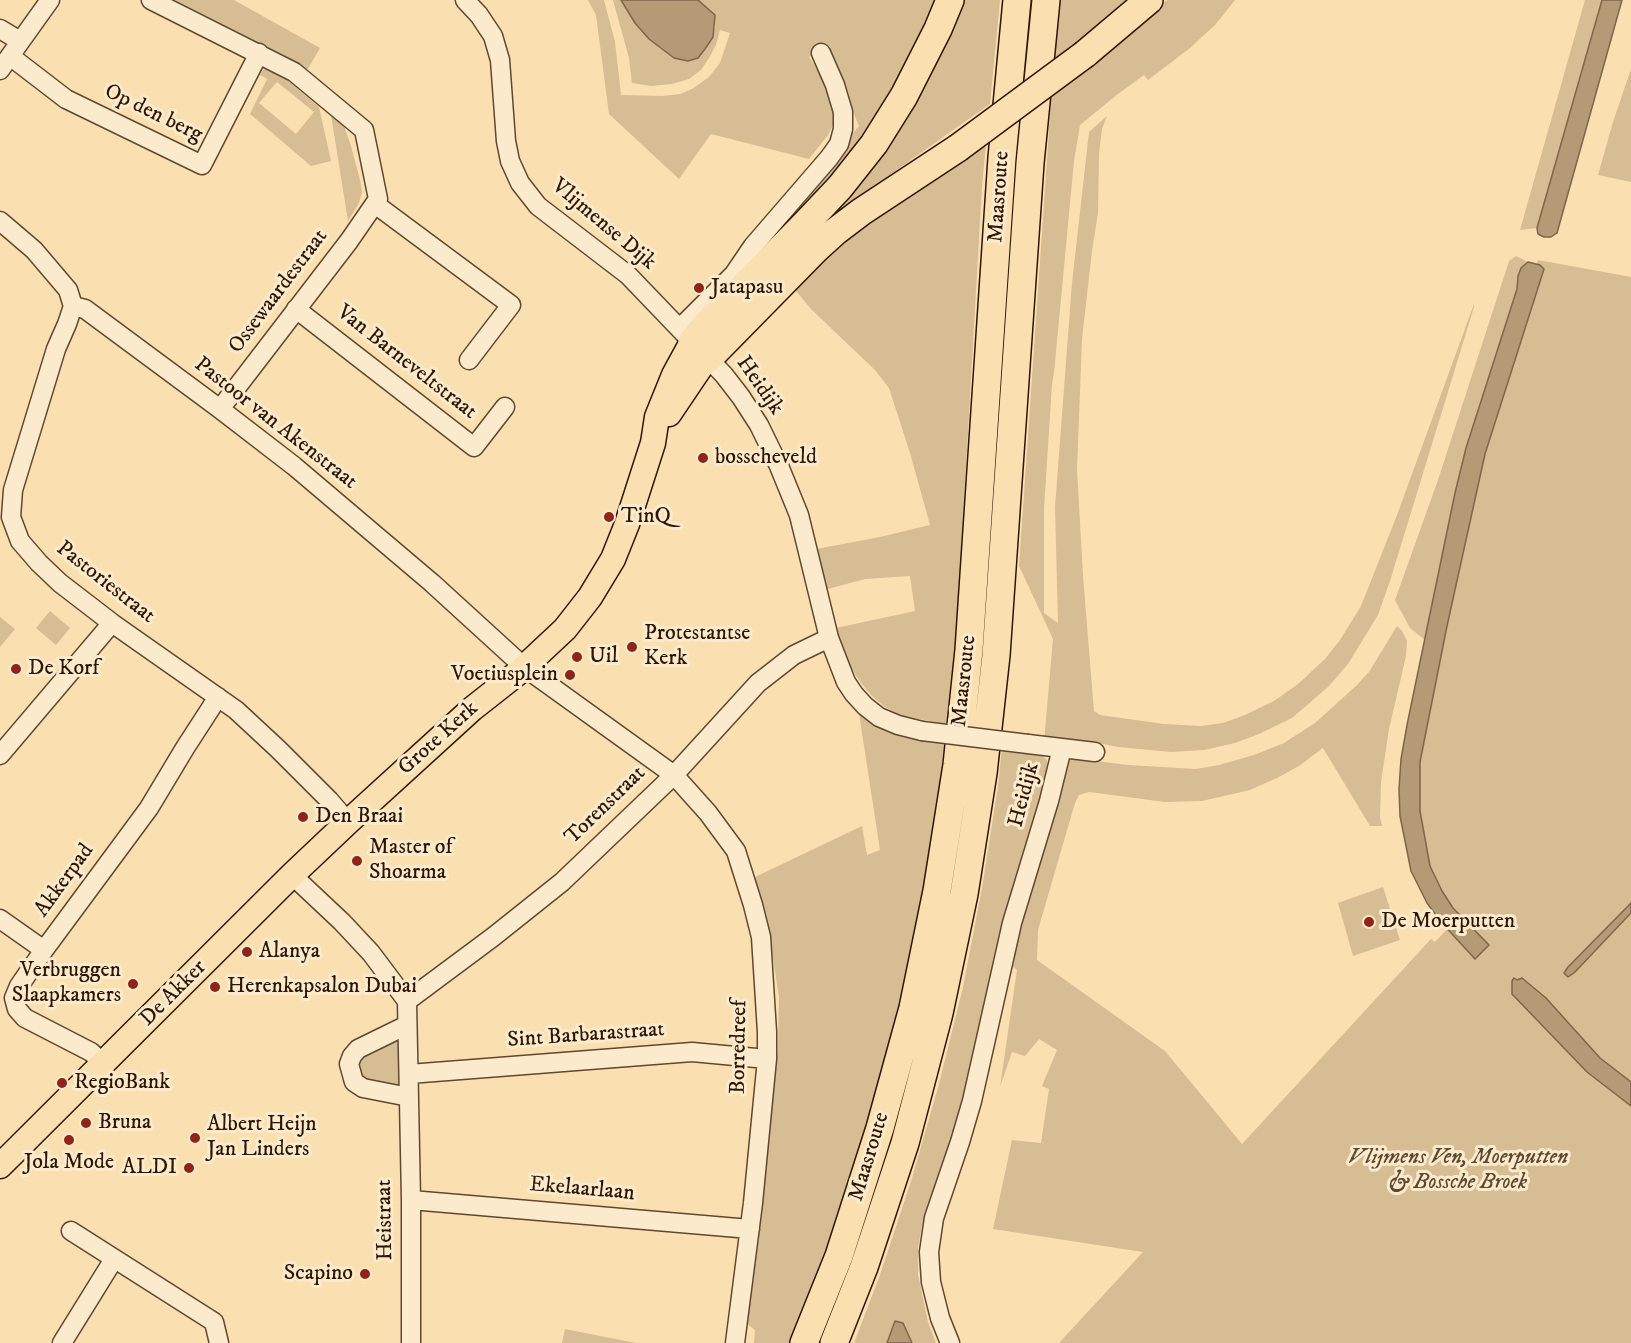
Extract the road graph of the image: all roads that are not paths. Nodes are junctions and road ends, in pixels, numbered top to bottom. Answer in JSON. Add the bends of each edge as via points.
{"nodes":[{"id":1,"x":50,"y":0,"type":"edge"},
{"id":2,"x":151,"y":0,"type":"edge"},
{"id":3,"x":465,"y":0,"type":"edge"},
{"id":4,"x":950,"y":0,"type":"edge"},
{"id":5,"x":1017,"y":0,"type":"edge"},
{"id":6,"x":1046,"y":0,"type":"edge"},
{"id":7,"x":1149,"y":0,"type":"edge"},
{"id":8,"x":0,"y":29,"type":"edge"},
{"id":9,"x":259,"y":53,"type":"junction"},
{"id":10,"x":821,"y":53,"type":"dead end"},
{"id":11,"x":10,"y":56,"type":"edge"},
{"id":12,"x":375,"y":204,"type":"junction"},
{"id":13,"x":0,"y":221,"type":"edge"},
{"id":14,"x":73,"y":306,"type":"junction"},
{"id":15,"x":296,"y":309,"type":"junction"},
{"id":16,"x":694,"y":343,"type":"junction"},
{"id":17,"x":469,"y":360,"type":"dead end"},
{"id":18,"x":505,"y":406,"type":"dead end"},
{"id":19,"x":220,"y":409,"type":"junction"},
{"id":20,"x":112,"y":623,"type":"junction"},
{"id":21,"x":829,"y":638,"type":"junction"},
{"id":22,"x":524,"y":667,"type":"junction"},
{"id":23,"x":218,"y":697,"type":"junction"},
{"id":24,"x":1062,"y":748,"type":"junction"},
{"id":25,"x":1095,"y":752,"type":"dead end"},
{"id":26,"x":0,"y":755,"type":"edge"},
{"id":27,"x":674,"y":775,"type":"junction"},
{"id":28,"x":348,"y":822,"type":"junction"},
{"id":29,"x":292,"y":875,"type":"junction"},
{"id":30,"x":0,"y":919,"type":"edge"},
{"id":31,"x":44,"y":950,"type":"junction"},
{"id":32,"x":407,"y":1000,"type":"junction"},
{"id":33,"x":408,"y":1024,"type":"junction"},
{"id":34,"x":767,"y":1059,"type":"junction"},
{"id":35,"x":104,"y":1064,"type":"junction"},
{"id":36,"x":409,"y":1074,"type":"junction"},
{"id":37,"x":409,"y":1097,"type":"junction"},
{"id":38,"x":0,"y":1166,"type":"edge"},
{"id":39,"x":411,"y":1200,"type":"junction"},
{"id":40,"x":750,"y":1229,"type":"junction"},
{"id":41,"x":71,"y":1231,"type":"dead end"},
{"id":42,"x":114,"y":1259,"type":"junction"},
{"id":43,"x":70,"y":1340,"type":"edge"},
{"id":44,"x":219,"y":1343,"type":"edge"},
{"id":45,"x":411,"y":1343,"type":"edge"},
{"id":46,"x":735,"y":1343,"type":"edge"},
{"id":47,"x":804,"y":1343,"type":"edge"},
{"id":48,"x":834,"y":1343,"type":"edge"},
{"id":49,"x":950,"y":1343,"type":"edge"}],
"edges":[{"from":1,"to":11,"type":"street"},
{"from":2,"to":9,"type":"street"},
{"from":3,"to":16,"type":"street","name":"Vlijmense Dijk","via":[[493,36],[500,60],[506,141],[520,183],[538,206],[628,275]]},
{"from":4,"to":16,"type":"highway","via":[[904,96],[874,144],[840,187],[707,324]]},
{"from":5,"to":47,"type":"highway","name":"Maasroute","via":[[1001,169],[969,650],[938,891],[913,1008],[880,1128],[839,1256]]},
{"from":6,"to":48,"type":"highway","name":"Maasroute","via":[[1029,175],[996,655],[966,883],[939,1013],[905,1143]]},
{"from":7,"to":16,"type":"highway","bridge":true,"via":[[1085,54],[958,148],[836,231]]},
{"from":8,"to":11,"type":"street"},
{"from":9,"to":11,"type":"street","name":"Op den berg","via":[[202,165],[66,99]]},
{"from":9,"to":12,"type":"street","via":[[294,72],[364,130],[378,199]]},
{"from":10,"to":16,"type":"street","via":[[843,112],[839,144],[753,246]]},
{"from":12,"to":15,"type":"street","name":"Ossewaardestraat"},
{"from":12,"to":17,"type":"street","via":[[511,305]]},
{"from":13,"to":14,"type":"street","via":[[34,250],[68,290]]},
{"from":14,"to":19,"type":"street","name":"Pastoor van Akenstraat","via":[[85,309]]},
{"from":14,"to":20,"type":"street","name":"Pastoriestraat","via":[[13,490],[11,517],[20,541],[39,563]]},
{"from":15,"to":18,"type":"street","name":"Van Barneveltstraat","via":[[474,447]]},
{"from":15,"to":19,"type":"street","name":"Ossewaardestraat"},
{"from":16,"to":21,"type":"street","name":"Heidijk","via":[[741,397],[779,466],[799,515]]},
{"from":16,"to":22,"type":"main road","name":"Grote Kerk","via":[[692,380],[653,443],[613,560],[565,629]]},
{"from":19,"to":22,"type":"street","name":"Pastoor van Akenstraat","via":[[432,583]]},
{"from":20,"to":23,"type":"street","name":"Pastoriestraat"},
{"from":20,"to":26,"type":"street"},
{"from":21,"to":24,"type":"street","name":"Heidijk","bridge":true,"via":[[846,682],[879,717],[922,731]]},
{"from":21,"to":27,"type":"street","name":"Torenstraat","via":[[794,655],[758,683]]},
{"from":22,"to":27,"type":"street","name":"Pastoor van Akenstraat"},
{"from":22,"to":28,"type":"main road","name":"Grote Kerk"},
{"from":23,"to":28,"type":"street","name":"Pastoriestraat","via":[[278,749]]},
{"from":23,"to":31,"type":"street","name":"Akkerpad","via":[[149,808]]},
{"from":24,"to":25,"type":"street"},
{"from":24,"to":49,"type":"street","name":"Heidijk","via":[[1012,923],[972,1101],[934,1218],[929,1252],[931,1282]]},
{"from":27,"to":32,"type":"street","name":"Torenstraat","via":[[546,896]]},
{"from":27,"to":34,"type":"street","name":"Borredreef","via":[[736,851],[761,937]]},
{"from":28,"to":29,"type":"main road","name":"De Akker"},
{"from":29,"to":32,"type":"street","via":[[371,953]]},
{"from":29,"to":35,"type":"main road","name":"De Akker"},
{"from":30,"to":31,"type":"street"},
{"from":31,"to":35,"type":"street","name":"Akkerpad","via":[[19,986],[14,998],[16,1009],[25,1018],[91,1052]]},
{"from":32,"to":33,"type":"street","name":"Heistraat"},
{"from":33,"to":36,"type":"street","name":"Heistraat"},
{"from":33,"to":37,"type":"street","via":[[358,1049],[349,1064],[354,1082],[363,1088]]},
{"from":34,"to":36,"type":"street","name":"Sint Barbarastraat","via":[[692,1052]]},
{"from":34,"to":40,"type":"street","name":"Borredreef"},
{"from":35,"to":38,"type":"main road","name":"De Akker"},
{"from":36,"to":37,"type":"street","name":"Heistraat"},
{"from":37,"to":39,"type":"street","name":"Heistraat"},
{"from":39,"to":40,"type":"street","name":"Ekelaarlaan"},
{"from":39,"to":45,"type":"street","name":"Heistraat"},
{"from":40,"to":46,"type":"street","name":"Borredreef"},
{"from":41,"to":42,"type":"street"},
{"from":42,"to":43,"type":"street","via":[[76,1318]]},
{"from":42,"to":44,"type":"street","via":[[214,1323]]}]}
